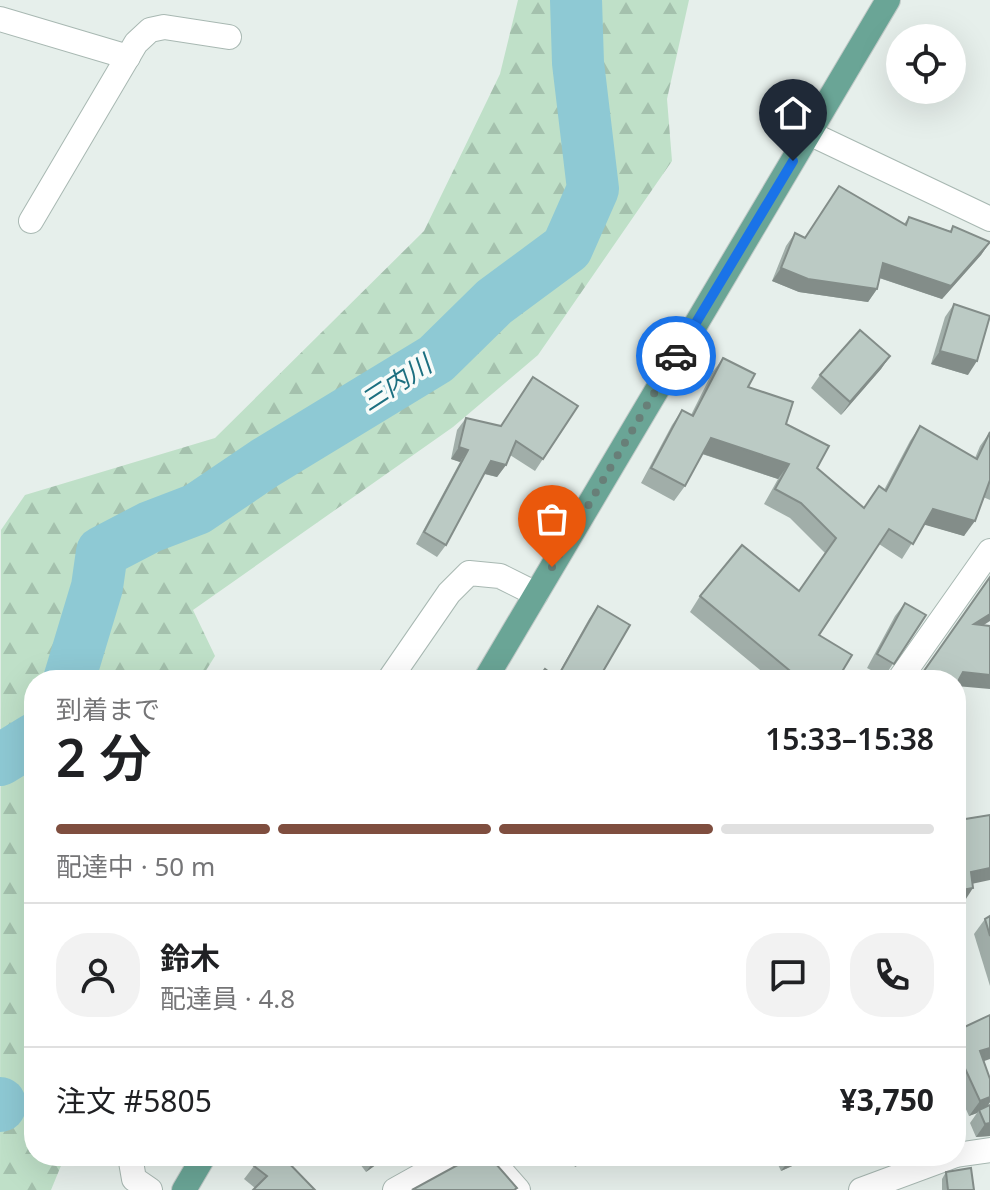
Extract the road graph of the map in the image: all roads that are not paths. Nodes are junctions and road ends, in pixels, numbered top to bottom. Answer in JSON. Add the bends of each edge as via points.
{"nodes":[{"id":1,"x":888,"y":0,"type":"edge"},
{"id":2,"x":0,"y":19,"type":"edge"},
{"id":3,"x":229,"y":37,"type":"dead end"},
{"id":4,"x":128,"y":57,"type":"junction"},
{"id":5,"x":809,"y":133,"type":"junction"},
{"id":6,"x":990,"y":219,"type":"edge"},
{"id":7,"x":31,"y":221,"type":"dead end"},
{"id":8,"x":990,"y":551,"type":"edge"},
{"id":9,"x":536,"y":594,"type":"junction"},
{"id":10,"x":396,"y":670,"type":"edge"},
{"id":11,"x":491,"y":670,"type":"edge"},
{"id":12,"x":906,"y":670,"type":"edge"},
{"id":13,"x":990,"y":1150,"type":"edge"},
{"id":14,"x":966,"y":1154,"type":"edge"},
{"id":15,"x":132,"y":1166,"type":"edge"},
{"id":16,"x":198,"y":1166,"type":"edge"},
{"id":17,"x":438,"y":1166,"type":"edge"},
{"id":18,"x":497,"y":1166,"type":"edge"},
{"id":19,"x":927,"y":1166,"type":"edge"},
{"id":20,"x":150,"y":1190,"type":"edge"},
{"id":21,"x":184,"y":1190,"type":"edge"},
{"id":22,"x":395,"y":1190,"type":"edge"},
{"id":23,"x":518,"y":1190,"type":"edge"},
{"id":24,"x":861,"y":1190,"type":"edge"}],
"edges":[{"from":1,"to":5,"type":"main road"},
{"from":2,"to":4,"type":"street"},
{"from":3,"to":4,"type":"street","via":[[164,27],[150,30]]},
{"from":4,"to":7,"type":"street"},
{"from":5,"to":6,"type":"street"},
{"from":5,"to":9,"type":"main road"},
{"from":8,"to":12,"type":"street"},
{"from":9,"to":10,"type":"street","via":[[500,576],[469,573]]},
{"from":9,"to":11,"type":"main road"},
{"from":13,"to":14,"type":"street"},
{"from":15,"to":20,"type":"street","via":[[134,1179]]},
{"from":16,"to":21,"type":"main road"},
{"from":17,"to":22,"type":"street"},
{"from":18,"to":23,"type":"street"},
{"from":19,"to":24,"type":"street"}]}
